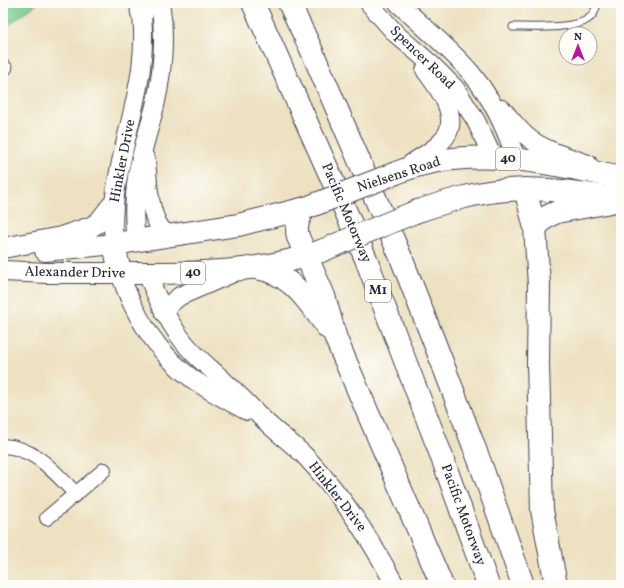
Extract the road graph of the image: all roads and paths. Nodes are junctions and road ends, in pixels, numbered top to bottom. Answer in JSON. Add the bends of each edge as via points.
{"nodes":[{"id":1,"x":253,"y":3,"type":"edge"},
{"id":2,"x":289,"y":3,"type":"edge"},
{"id":3,"x":369,"y":3,"type":"edge"},
{"id":4,"x":398,"y":3,"type":"edge"},
{"id":5,"x":597,"y":3,"type":"edge"},
{"id":6,"x":146,"y":6,"type":"edge"},
{"id":7,"x":513,"y":27,"type":"dead end"},
{"id":8,"x":396,"y":34,"type":"junction"},
{"id":9,"x":478,"y":83,"type":"junction"},
{"id":10,"x":144,"y":144,"type":"junction"},
{"id":11,"x":493,"y":158,"type":"junction"},
{"id":12,"x":516,"y":159,"type":"junction"},
{"id":13,"x":398,"y":172,"type":"junction"},
{"id":14,"x":620,"y":177,"type":"edge"},
{"id":15,"x":525,"y":189,"type":"junction"},
{"id":16,"x":621,"y":200,"type":"edge"},
{"id":17,"x":114,"y":204,"type":"junction"},
{"id":18,"x":306,"y":208,"type":"junction"},
{"id":19,"x":535,"y":228,"type":"junction"},
{"id":20,"x":169,"y":235,"type":"junction"},
{"id":21,"x":136,"y":240,"type":"junction"},
{"id":22,"x":114,"y":244,"type":"junction"},
{"id":23,"x":3,"y":248,"type":"edge"},
{"id":24,"x":3,"y":252,"type":"edge"},
{"id":25,"x":314,"y":254,"type":"junction"},
{"id":26,"x":247,"y":269,"type":"junction"},
{"id":27,"x":3,"y":271,"type":"edge"},
{"id":28,"x":120,"y":273,"type":"junction"},
{"id":29,"x":147,"y":273,"type":"junction"},
{"id":30,"x":164,"y":313,"type":"junction"},
{"id":31,"x":336,"y":339,"type":"junction"},
{"id":32,"x":265,"y":421,"type":"junction"},
{"id":33,"x":3,"y":446,"type":"edge"},
{"id":34,"x":104,"y":470,"type":"dead end"},
{"id":35,"x":76,"y":494,"type":"junction"},
{"id":36,"x":47,"y":518,"type":"dead end"},
{"id":37,"x":395,"y":585,"type":"edge"},
{"id":38,"x":442,"y":585,"type":"edge"},
{"id":39,"x":488,"y":585,"type":"edge"},
{"id":40,"x":523,"y":585,"type":"edge"},
{"id":41,"x":556,"y":585,"type":"edge"}],
"edges":[{"from":1,"to":39,"type":"main road","name":"Pacific Motorway","number":"M1","via":[[366,259]]},
{"from":2,"to":40,"type":"main road","number":"M1","via":[[402,260],[478,457]]},
{"from":3,"to":8,"type":"street","name":"Spencer Road"},
{"from":4,"to":9,"type":"street","name":"Spencer Road","via":[[461,62]]},
{"from":5,"to":7,"type":"lane","via":[[596,9],[588,19],[573,25]]},
{"from":6,"to":10,"type":"street","name":"Hinkler Drive","via":[[164,36],[162,68]]},
{"from":6,"to":17,"type":"street","name":"Hinkler Drive","via":[[142,64],[117,175]]},
{"from":8,"to":11,"type":"street","name":"Spencer Road","via":[[455,88],[476,121]]},
{"from":8,"to":13,"type":"street","via":[[433,81],[445,100],[450,116],[450,125],[441,142]]},
{"from":9,"to":12,"type":"street","name":"Spencer Road","via":[[504,127]]},
{"from":9,"to":14,"type":"street","via":[[530,139]]},
{"from":10,"to":20,"type":"street","via":[[153,212],[161,230]]},
{"from":10,"to":21,"type":"street","name":"Hinkler Drive","via":[[135,197]]},
{"from":11,"to":12,"type":"main road","name":"Nielsens Road","number":"40"},
{"from":11,"to":13,"type":"main road","name":"Nielsens Road","number":"40","via":[[440,160]]},
{"from":11,"to":15,"type":"main road","via":[[506,175]]},
{"from":12,"to":14,"type":"main road","name":"Nielsens Road","number":"40"},
{"from":12,"to":15,"type":"main road"},
{"from":13,"to":18,"type":"main road","name":"Nielsens Road","number":"40","bridge":true},
{"from":15,"to":16,"type":"main road","number":"40","via":[[564,191]]},
{"from":15,"to":19,"type":"main road"},
{"from":15,"to":25,"type":"main road","number":"40","bridge":true,"via":[[476,194],[416,212]]},
{"from":16,"to":19,"type":"main road","via":[[561,211],[548,216]]},
{"from":17,"to":22,"type":"street","name":"Hinkler Drive"},
{"from":17,"to":23,"type":"main road","via":[[99,222],[90,227],[61,237]]},
{"from":18,"to":20,"type":"main road","name":"Nielsens Road","number":"40","via":[[238,224]]},
{"from":18,"to":25,"type":"main road","via":[[300,216],[298,237]]},
{"from":19,"to":41,"type":"main road","via":[[539,284],[538,363],[542,510]]},
{"from":20,"to":21,"type":"main road","name":"Nielsens Road","number":"40"},
{"from":21,"to":22,"type":"main road","number":"40"},
{"from":21,"to":29,"type":"main road","name":"Hinkler Drive"},
{"from":22,"to":24,"type":"main road","name":"Alexander Drive","number":"40"},
{"from":22,"to":28,"type":"main road","name":"Hinkler Drive"},
{"from":25,"to":26,"type":"main road","number":"40"},
{"from":25,"to":31,"type":"main road"},
{"from":26,"to":29,"type":"main road","number":"40","via":[[200,273]]},
{"from":26,"to":30,"type":"street","via":[[180,296]]},
{"from":26,"to":31,"type":"main road","via":[[277,274],[291,284]]},
{"from":27,"to":28,"type":"main road","name":"Alexander Drive","number":"40"},
{"from":28,"to":29,"type":"main road","name":"Alexander Drive","number":"40"},
{"from":28,"to":32,"type":"street","name":"Hinkler Drive","via":[[124,288],[140,318],[172,362],[208,390]]},
{"from":29,"to":30,"type":"street","name":"Hinkler Drive"},
{"from":30,"to":32,"type":"street","name":"Hinkler Drive","via":[[199,359]]},
{"from":31,"to":38,"type":"main road"},
{"from":32,"to":37,"type":"street","name":"Hinkler Drive","via":[[305,457],[348,509],[369,538]]},
{"from":33,"to":35,"type":"street","via":[[18,448],[34,456],[46,464]]},
{"from":34,"to":35,"type":"street"},
{"from":35,"to":36,"type":"street"}]}
